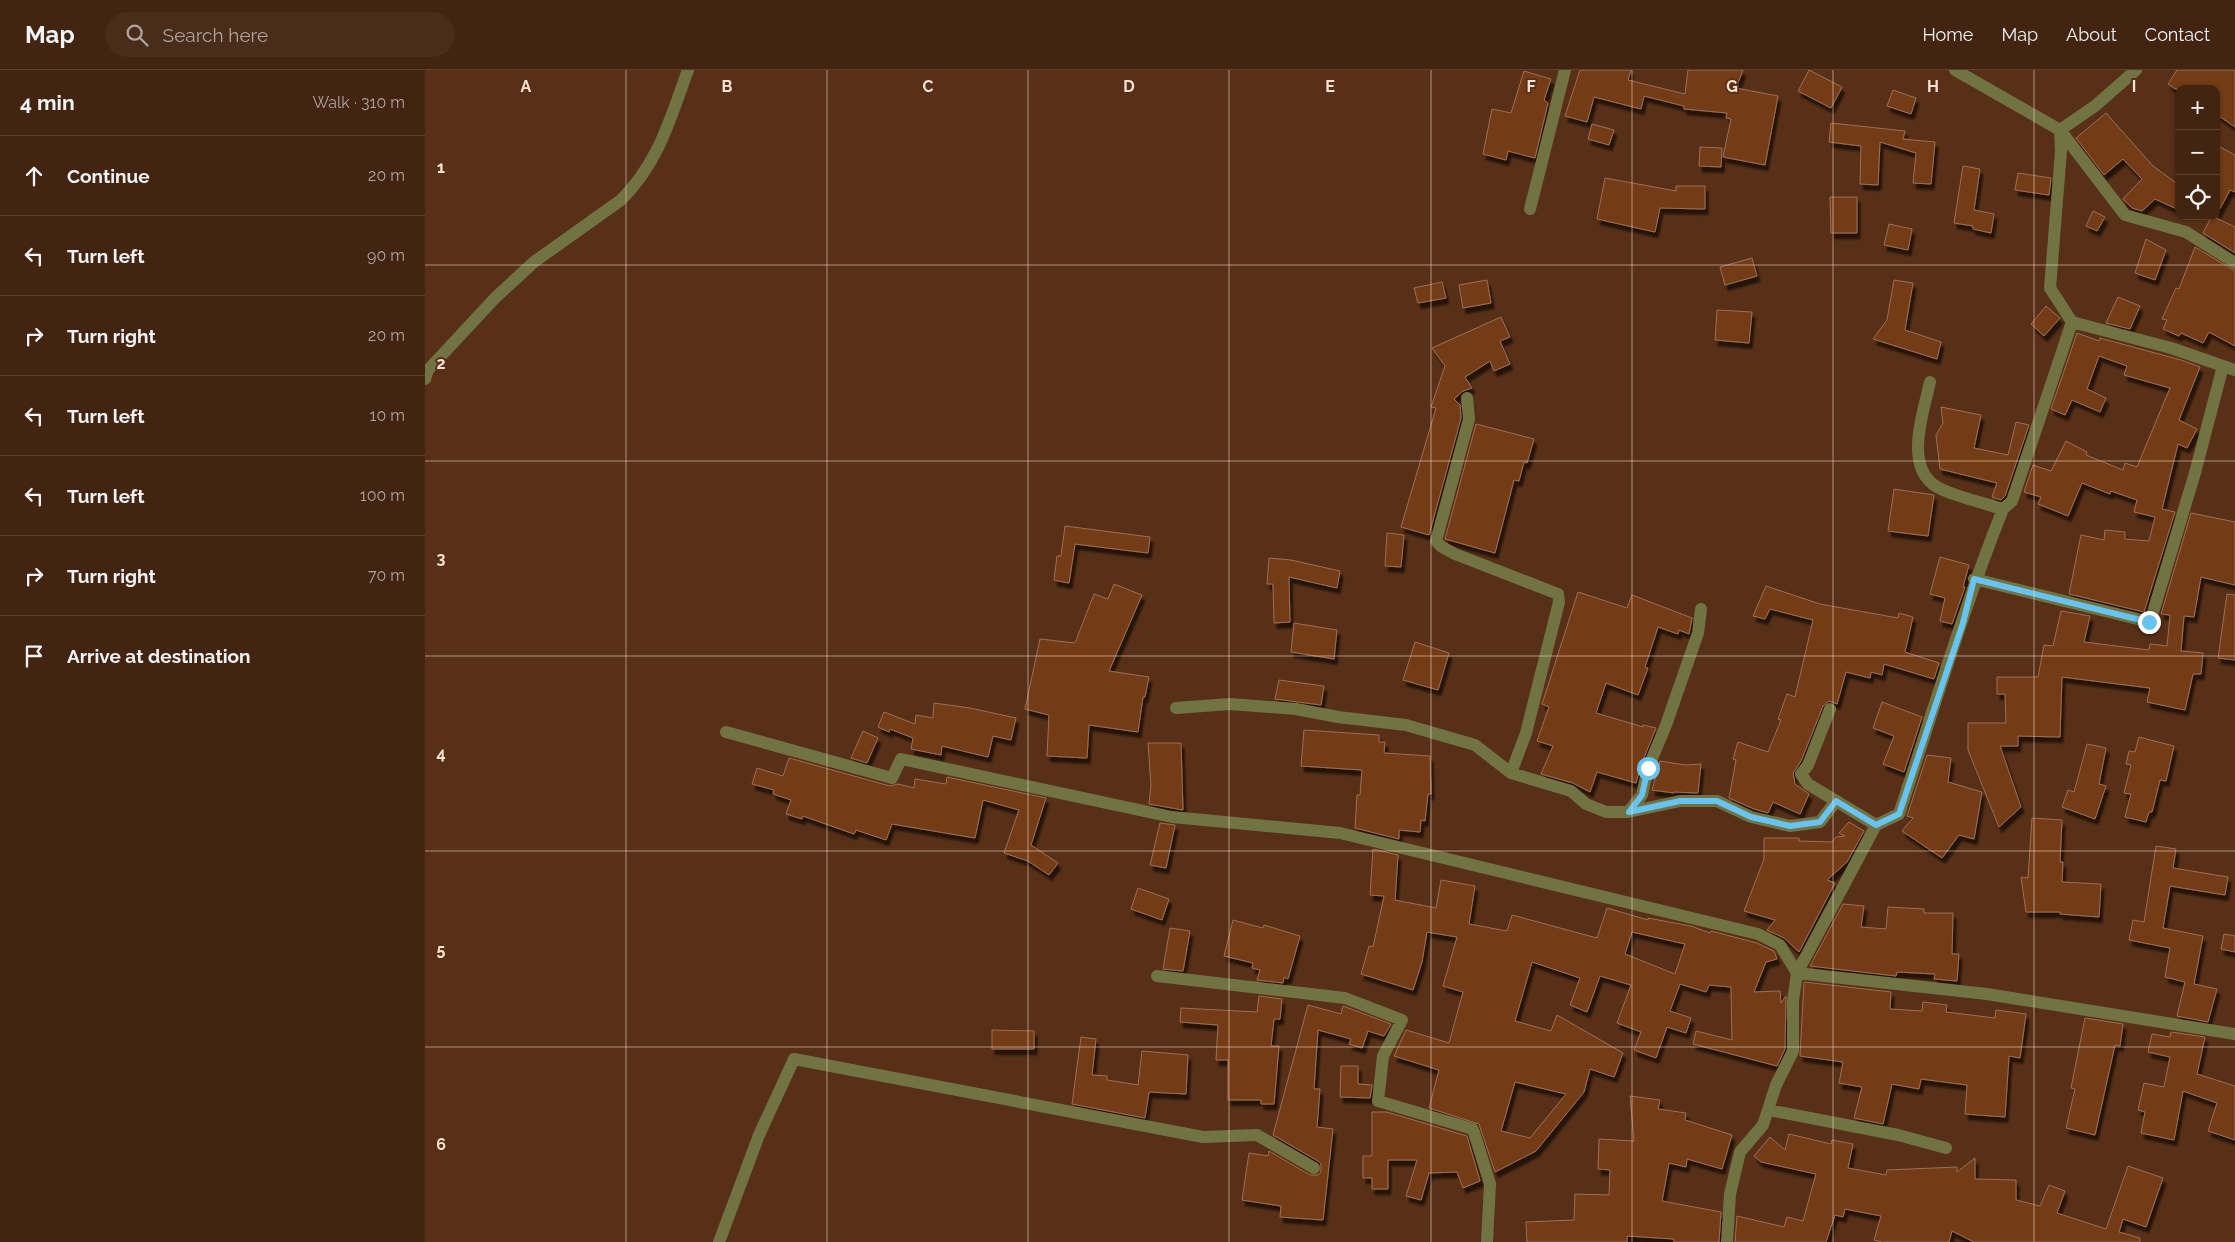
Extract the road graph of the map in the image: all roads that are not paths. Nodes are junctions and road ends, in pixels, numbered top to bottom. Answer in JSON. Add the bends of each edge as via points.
{"nodes":[{"id":1,"x":688,"y":70,"type":"edge"},
{"id":2,"x":1565,"y":70,"type":"edge"},
{"id":3,"x":1955,"y":70,"type":"edge"},
{"id":4,"x":2136,"y":70,"type":"edge"},
{"id":5,"x":2060,"y":130,"type":"junction"},
{"id":6,"x":1529,"y":209,"type":"dead end"},
{"id":7,"x":2235,"y":263,"type":"edge"},
{"id":8,"x":2072,"y":322,"type":"junction"},
{"id":9,"x":2229,"y":368,"type":"edge"},
{"id":10,"x":425,"y":379,"type":"edge"},
{"id":11,"x":1930,"y":382,"type":"dead end"},
{"id":12,"x":1467,"y":398,"type":"dead end"},
{"id":13,"x":2003,"y":509,"type":"junction"},
{"id":14,"x":1974,"y":579,"type":"junction"},
{"id":15,"x":1701,"y":609,"type":"dead end"},
{"id":16,"x":1176,"y":708,"type":"dead end"},
{"id":17,"x":1830,"y":709,"type":"dead end"},
{"id":18,"x":726,"y":732,"type":"dead end"},
{"id":19,"x":1511,"y":773,"type":"junction"},
{"id":20,"x":1836,"y":801,"type":"junction"},
{"id":21,"x":1629,"y":812,"type":"junction"},
{"id":22,"x":1876,"y":825,"type":"junction"},
{"id":23,"x":1797,"y":973,"type":"junction"},
{"id":24,"x":1157,"y":976,"type":"dead end"},
{"id":25,"x":2235,"y":1034,"type":"edge"},
{"id":26,"x":1769,"y":1110,"type":"junction"},
{"id":27,"x":1946,"y":1148,"type":"dead end"},
{"id":28,"x":1314,"y":1168,"type":"dead end"},
{"id":29,"x":719,"y":1242,"type":"edge"},
{"id":30,"x":1487,"y":1242,"type":"edge"},
{"id":31,"x":1727,"y":1242,"type":"edge"}],
"edges":[{"from":1,"to":10,"type":"street","via":[[659,148],[633,188],[521,274],[461,333],[428,370]]},
{"from":2,"to":6,"type":"street"},
{"from":3,"to":5,"type":"street"},
{"from":4,"to":5,"type":"street","via":[[2095,106]]},
{"from":5,"to":7,"type":"street","via":[[2125,215],[2185,232]]},
{"from":5,"to":8,"type":"street","via":[[2050,288]]},
{"from":8,"to":9,"type":"street","via":[[2171,348]]},
{"from":8,"to":13,"type":"street","via":[[2011,500]]},
{"from":9,"to":14,"type":"street","via":[[2149,622]]},
{"from":11,"to":13,"type":"street","via":[[1918,439],[1920,466],[1927,480],[1942,490]]},
{"from":12,"to":19,"type":"street","via":[[1469,419],[1436,541],[1441,548],[1558,594],[1526,733]]},
{"from":13,"to":14,"type":"street"},
{"from":14,"to":22,"type":"street","via":[[1963,623],[1899,814]]},
{"from":15,"to":21,"type":"street","via":[[1698,633],[1648,768],[1642,795]]},
{"from":16,"to":19,"type":"street","via":[[1239,705],[1296,709],[1406,725],[1475,745]]},
{"from":17,"to":20,"type":"street","via":[[1808,765],[1801,774],[1808,784]]},
{"from":18,"to":23,"type":"street","via":[[893,778],[901,759],[1172,817],[1340,833],[1758,934],[1780,945]]},
{"from":19,"to":21,"type":"street","via":[[1571,791],[1586,804],[1606,812]]},
{"from":20,"to":21,"type":"street","via":[[1820,822],[1790,826],[1751,817],[1717,801],[1680,801]]},
{"from":20,"to":22,"type":"street"},
{"from":22,"to":23,"type":"street"},
{"from":23,"to":25,"type":"street","via":[[1987,994]]},
{"from":23,"to":26,"type":"street","via":[[1793,1002],[1793,1051],[1776,1085]]},
{"from":24,"to":30,"type":"street","via":[[1345,998],[1402,1020],[1383,1056],[1378,1102],[1473,1129],[1490,1184]]},
{"from":26,"to":27,"type":"street","via":[[1898,1135]]},
{"from":26,"to":31,"type":"street","via":[[1763,1125],[1740,1152],[1730,1194]]},
{"from":28,"to":29,"type":"street","via":[[1257,1135],[1203,1137],[794,1059],[759,1135]]}]}
